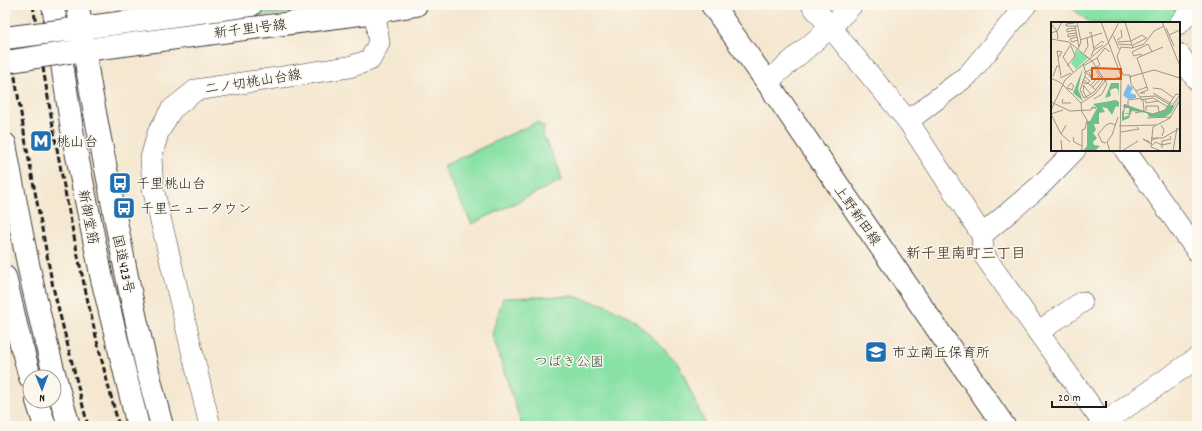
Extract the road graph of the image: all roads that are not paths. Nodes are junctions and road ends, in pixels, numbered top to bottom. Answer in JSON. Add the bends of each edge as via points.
{"nodes":[{"id":1,"x":53,"y":5,"type":"edge"},
{"id":2,"x":78,"y":5,"type":"edge"},
{"id":3,"x":251,"y":5,"type":"edge"},
{"id":4,"x":416,"y":5,"type":"edge"},
{"id":5,"x":712,"y":5,"type":"edge"},
{"id":6,"x":812,"y":5,"type":"edge"},
{"id":7,"x":852,"y":5,"type":"edge"},
{"id":8,"x":1026,"y":5,"type":"edge"},
{"id":9,"x":1196,"y":5,"type":"edge"},
{"id":10,"x":375,"y":8,"type":"edge"},
{"id":11,"x":1180,"y":23,"type":"edge"},
{"id":12,"x":831,"y":27,"type":"junction"},
{"id":13,"x":74,"y":28,"type":"junction"},
{"id":14,"x":5,"y":38,"type":"edge"},
{"id":15,"x":77,"y":51,"type":"junction"},
{"id":16,"x":1180,"y":55,"type":"edge"},
{"id":17,"x":5,"y":62,"type":"edge"},
{"id":18,"x":1197,"y":80,"type":"edge"},
{"id":19,"x":767,"y":82,"type":"junction"},
{"id":20,"x":908,"y":121,"type":"junction"},
{"id":21,"x":5,"y":144,"type":"edge"},
{"id":22,"x":1074,"y":151,"type":"edge"},
{"id":23,"x":1126,"y":151,"type":"edge"},
{"id":24,"x":982,"y":235,"type":"junction"},
{"id":25,"x":1197,"y":251,"type":"edge"},
{"id":26,"x":5,"y":277,"type":"edge"},
{"id":27,"x":1082,"y":302,"type":"dead end"},
{"id":28,"x":1038,"y":332,"type":"junction"},
{"id":29,"x":1197,"y":358,"type":"edge"},
{"id":30,"x":28,"y":369,"type":"edge"},
{"id":31,"x":40,"y":409,"type":"edge"},
{"id":32,"x":1102,"y":425,"type":"edge"},
{"id":33,"x":45,"y":426,"type":"edge"},
{"id":34,"x":69,"y":426,"type":"edge"},
{"id":35,"x":138,"y":426,"type":"edge"},
{"id":36,"x":162,"y":426,"type":"edge"},
{"id":37,"x":210,"y":426,"type":"edge"},
{"id":38,"x":1004,"y":426,"type":"edge"}],
"edges":[{"from":1,"to":35,"type":"main road","name":"新御堂筋","via":[[73,136],[102,279]]},
{"from":2,"to":13,"type":"main road","name":"国道423号"},
{"from":3,"to":13,"type":"main road","name":"新千里1号線"},
{"from":4,"to":10,"type":"main road","name":"新千里1号線"},
{"from":5,"to":19,"type":"main road","name":"上野新田線"},
{"from":6,"to":12,"type":"street"},
{"from":7,"to":12,"type":"street"},
{"from":8,"to":20,"type":"street","via":[[968,75]]},
{"from":9,"to":11,"type":"street"},
{"from":10,"to":15,"type":"main road","name":"新千里1号線"},
{"from":10,"to":37,"type":"street","name":"二ノ切桃山台線","via":[[379,43],[370,60],[349,67],[196,90],[171,110],[158,134],[151,158],[153,188]]},
{"from":12,"to":19,"type":"street"},
{"from":12,"to":20,"type":"street"},
{"from":13,"to":14,"type":"main road","name":"新千里1号線","bridge":true},
{"from":13,"to":15,"type":"main road","name":"国道423号"},
{"from":15,"to":17,"type":"main road","name":"新千里1号線","bridge":true},
{"from":15,"to":36,"type":"main road","name":"国道423号"},
{"from":16,"to":18,"type":"street"},
{"from":19,"to":38,"type":"main road","name":"上野新田線"},
{"from":20,"to":24,"type":"street"},
{"from":21,"to":34,"type":"main road","via":[[34,290]]},
{"from":22,"to":24,"type":"street","via":[[1041,185]]},
{"from":23,"to":25,"type":"street"},
{"from":24,"to":28,"type":"street","via":[[983,254]]},
{"from":26,"to":30,"type":"main road"},
{"from":27,"to":28,"type":"street"},
{"from":28,"to":32,"type":"street"},
{"from":29,"to":32,"type":"street"},
{"from":31,"to":33,"type":"main road"}]}
